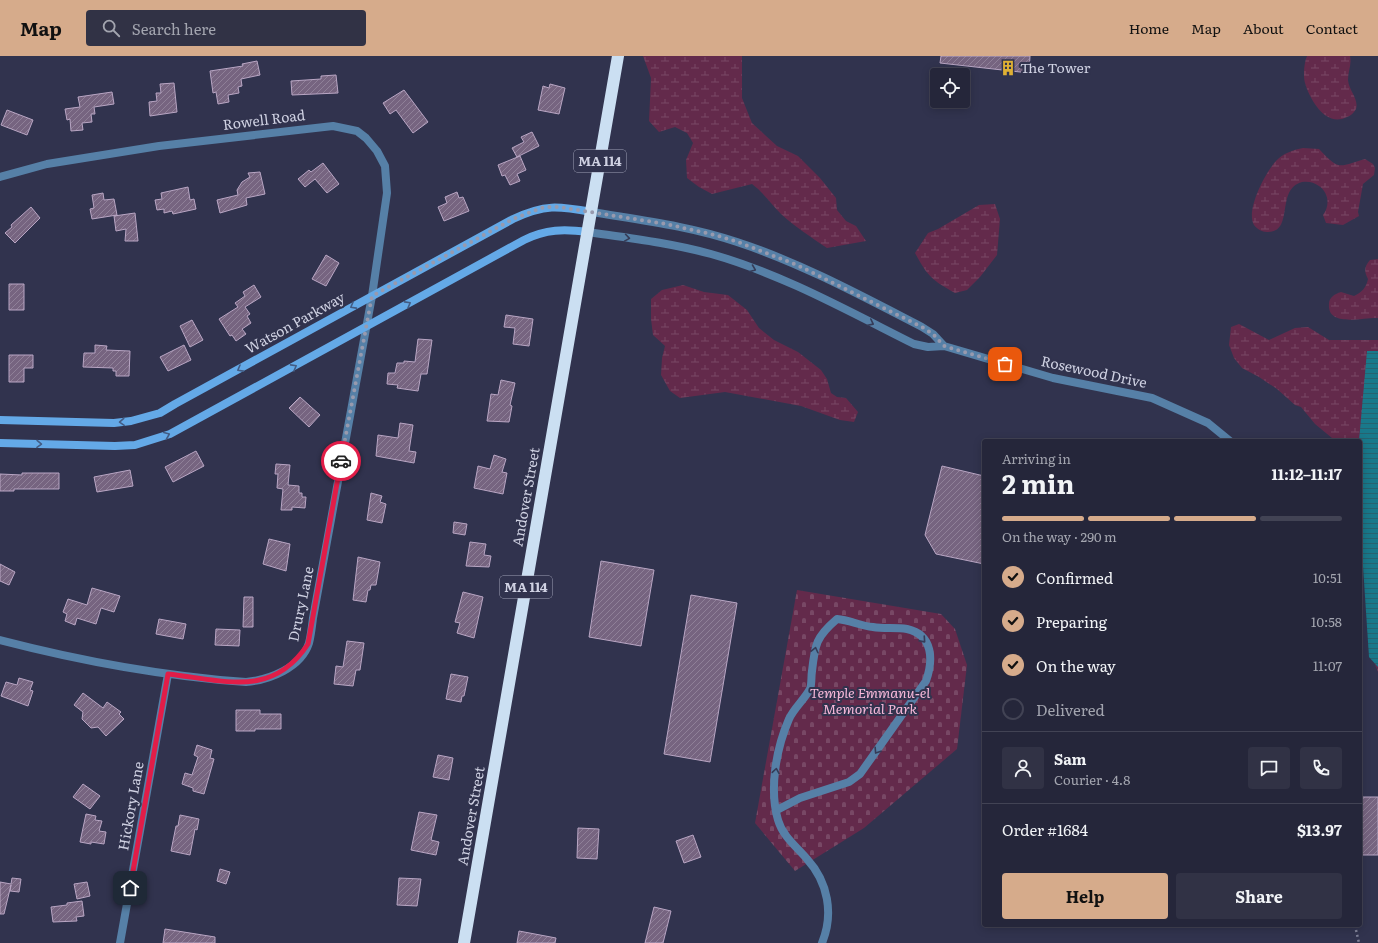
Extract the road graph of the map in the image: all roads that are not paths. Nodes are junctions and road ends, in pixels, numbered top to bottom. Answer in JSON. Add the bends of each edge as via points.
{"nodes":[{"id":1,"x":618,"y":56,"type":"edge"},
{"id":2,"x":0,"y":177,"type":"edge"},
{"id":3,"x":592,"y":212,"type":"junction"},
{"id":4,"x":588,"y":232,"type":"junction"},
{"id":5,"x":372,"y":296,"type":"junction"},
{"id":6,"x":365,"y":328,"type":"junction"},
{"id":7,"x":944,"y":346,"type":"junction"},
{"id":8,"x":0,"y":420,"type":"edge"},
{"id":9,"x":1228,"y":439,"type":"edge"},
{"id":10,"x":0,"y":443,"type":"edge"},
{"id":11,"x":0,"y":640,"type":"edge"},
{"id":12,"x":168,"y":674,"type":"junction"},
{"id":13,"x":777,"y":810,"type":"junction"},
{"id":14,"x":120,"y":943,"type":"edge"},
{"id":15,"x":464,"y":943,"type":"edge"},
{"id":16,"x":822,"y":943,"type":"edge"}],
"edges":[{"from":1,"to":3,"type":"highway","name":"Andover Street","number":"MA 114"},
{"from":2,"to":5,"type":"street","name":"Rowell Road","via":[[47,164],[167,145],[320,126],[357,131],[377,151],[385,166],[387,193]]},
{"from":3,"to":4,"type":"highway","name":"Andover Street","number":"MA 114"},
{"from":3,"to":5,"type":"main road","name":"Watson Parkway","via":[[544,207],[526,213]]},
{"from":3,"to":7,"type":"street","name":"Rosewood Drive","via":[[673,226],[738,242],[797,265],[922,327]]},
{"from":6,"to":4,"type":"main road","one_way":true,"via":[[535,235],[564,229]]},
{"from":4,"to":7,"type":"street","name":"Rosewood Drive","one_way":true,"via":[[662,243],[732,260],[789,283],[914,344],[928,347]]},
{"from":4,"to":15,"type":"highway","name":"Andover Street","number":"MA 114"},
{"from":5,"to":6,"type":"street","name":"Drury Lane"},
{"from":5,"to":8,"type":"main road","name":"Watson Parkway","one_way":true,"via":[[145,418],[114,423]]},
{"from":10,"to":6,"type":"main road","one_way":true,"via":[[115,446],[152,441],[170,434]]},
{"from":6,"to":12,"type":"street","name":"Drury Lane","via":[[308,644],[301,656],[290,666],[279,675],[264,680],[246,682]]},
{"from":7,"to":9,"type":"street","name":"Rosewood Drive","via":[[1053,378],[1152,398],[1208,423]]},
{"from":11,"to":12,"type":"street","name":"Drury Lane","via":[[52,654]]},
{"from":12,"to":14,"type":"street","name":"Hickory Lane"},
{"from":13,"to":13,"type":"street","one_way":true,"via":[[774,795],[782,742],[790,718],[810,688],[815,648],[820,635],[837,620],[848,620],[871,627],[907,629],[921,636],[928,645],[931,656],[926,681],[860,774],[850,782],[800,798]]},
{"from":13,"to":16,"type":"street","via":[[778,821],[786,835],[819,873],[827,894],[829,914]]}]}
